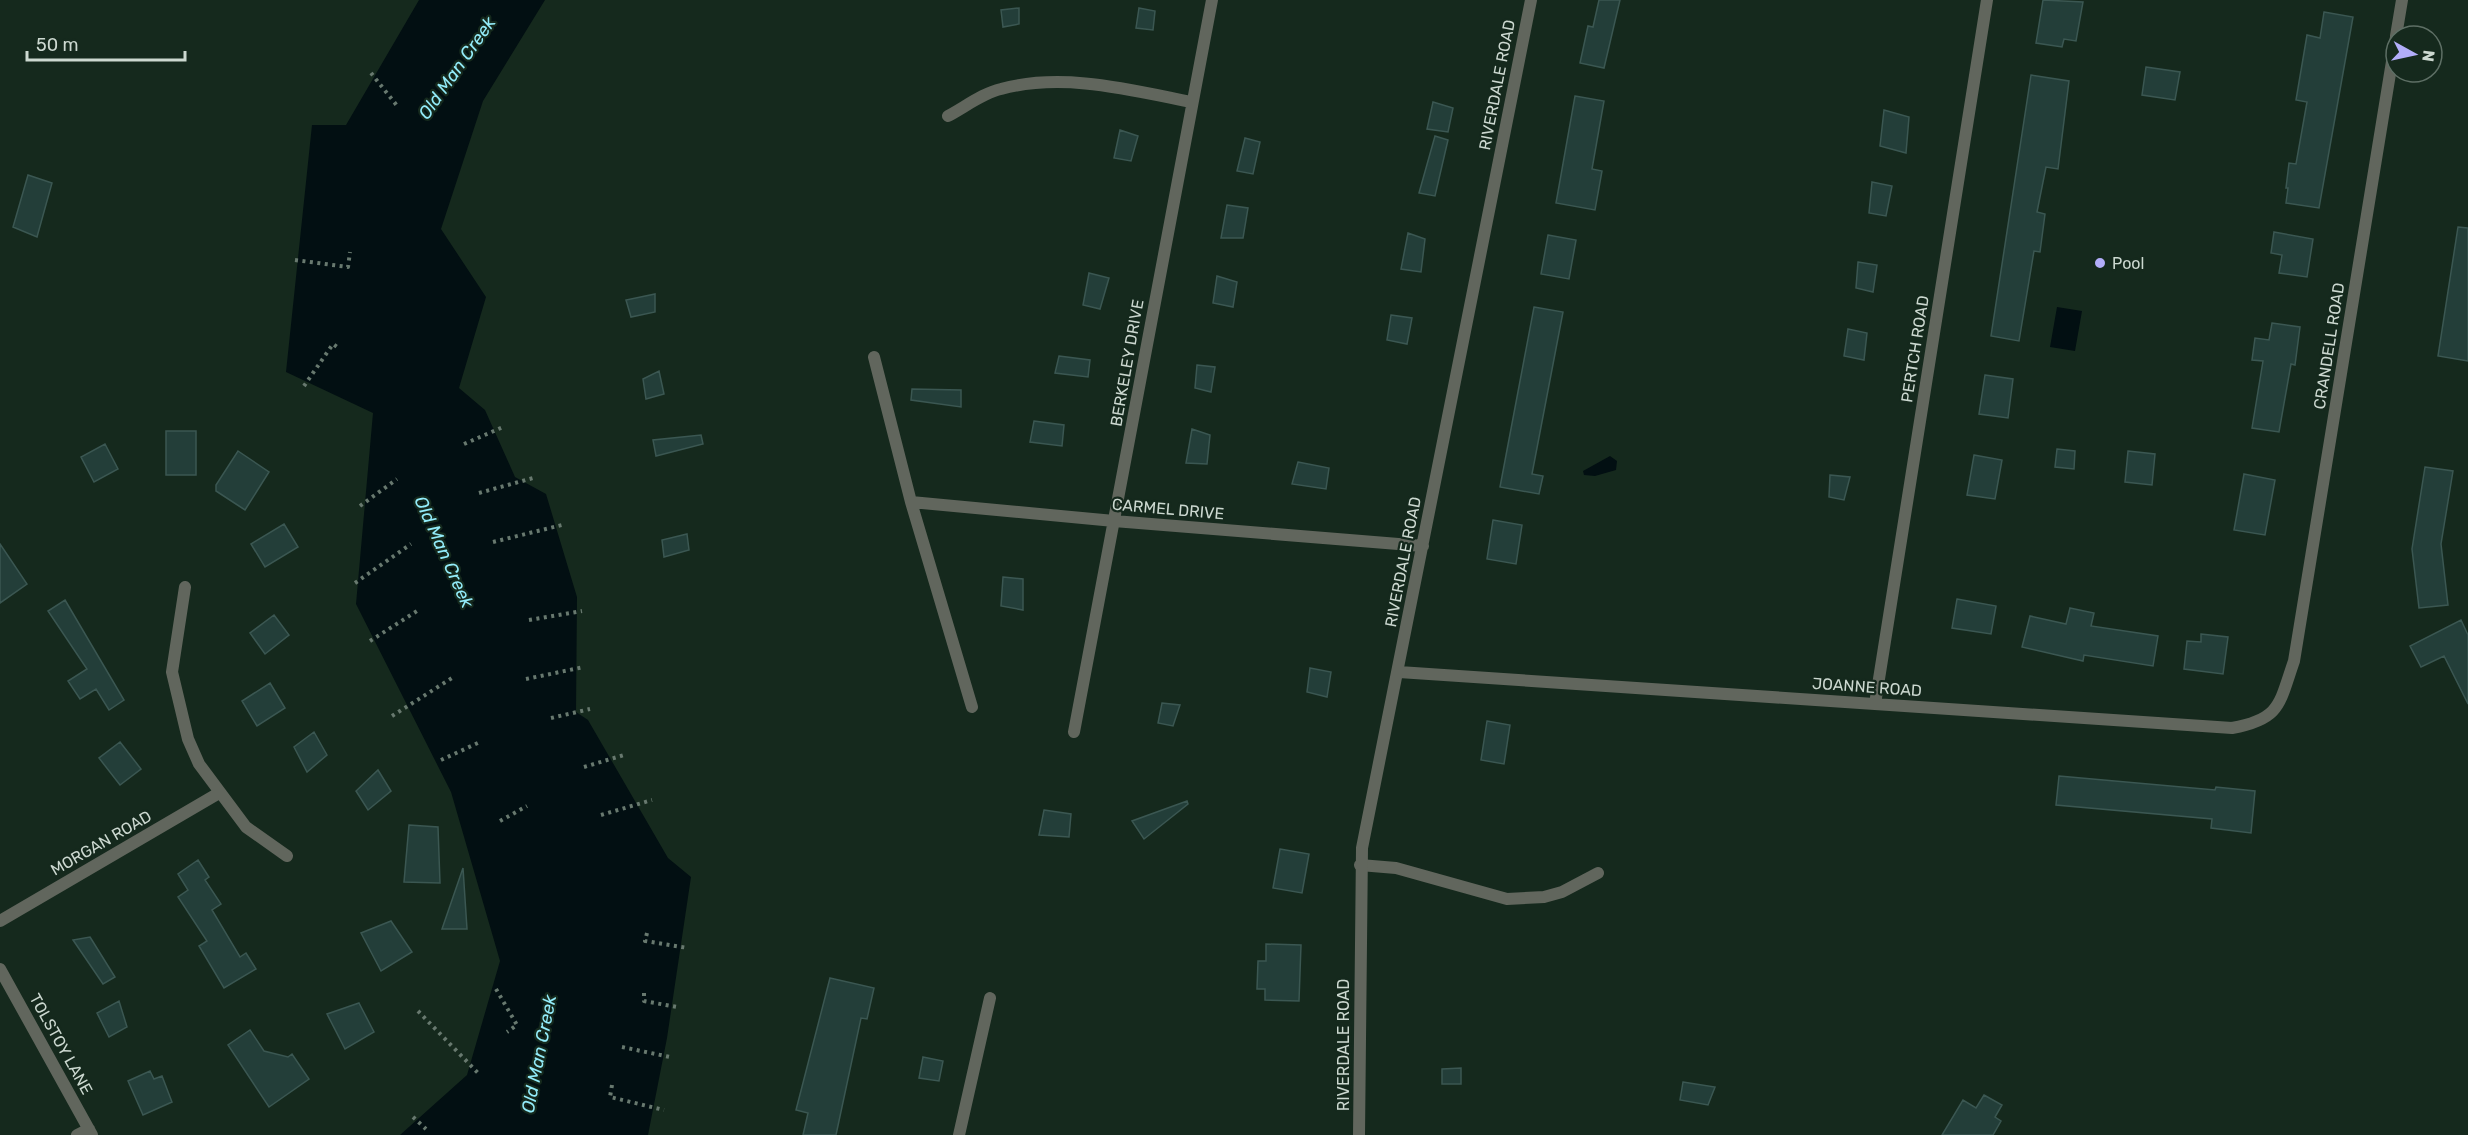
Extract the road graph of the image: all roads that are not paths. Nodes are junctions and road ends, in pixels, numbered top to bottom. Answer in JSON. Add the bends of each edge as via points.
{"nodes":[{"id":1,"x":1212,"y":0,"type":"edge"},
{"id":2,"x":1531,"y":0,"type":"edge"},
{"id":3,"x":1987,"y":0,"type":"edge"},
{"id":4,"x":2402,"y":0,"type":"edge"},
{"id":5,"x":2398,"y":24,"type":"edge"},
{"id":6,"x":2388,"y":84,"type":"edge"},
{"id":7,"x":1192,"y":102,"type":"junction"},
{"id":8,"x":948,"y":116,"type":"dead end"},
{"id":9,"x":874,"y":357,"type":"dead end"},
{"id":10,"x":911,"y":502,"type":"junction"},
{"id":11,"x":1114,"y":521,"type":"junction"},
{"id":12,"x":1423,"y":546,"type":"junction"},
{"id":13,"x":185,"y":587,"type":"dead end"},
{"id":14,"x":2294,"y":661,"type":"joint"},
{"id":15,"x":1398,"y":672,"type":"junction"},
{"id":16,"x":1875,"y":704,"type":"junction"},
{"id":17,"x":972,"y":707,"type":"dead end"},
{"id":18,"x":1074,"y":732,"type":"dead end"},
{"id":19,"x":219,"y":793,"type":"junction"},
{"id":20,"x":287,"y":856,"type":"dead end"},
{"id":21,"x":1360,"y":865,"type":"junction"},
{"id":22,"x":1598,"y":873,"type":"dead end"},
{"id":23,"x":0,"y":921,"type":"edge"},
{"id":24,"x":0,"y":969,"type":"edge"},
{"id":25,"x":990,"y":998,"type":"dead end"},
{"id":26,"x":90,"y":1132,"type":"edge"},
{"id":27,"x":77,"y":1135,"type":"edge"},
{"id":28,"x":959,"y":1135,"type":"edge"},
{"id":29,"x":1359,"y":1135,"type":"edge"}],
"edges":[{"from":1,"to":7,"type":"street","name":"BERKELEY DRIVE"},
{"from":2,"to":12,"type":"street","name":"RIVERDALE ROAD"},
{"from":3,"to":16,"type":"street","name":"PERTCH ROAD"},
{"from":4,"to":5,"type":"street","name":"CRANDELL ROAD"},
{"from":6,"to":14,"type":"street","name":"CRANDELL ROAD"},
{"from":7,"to":8,"type":"street","via":[[1120,87],[1038,83],[1000,89]]},
{"from":7,"to":11,"type":"street","name":"BERKELEY DRIVE"},
{"from":9,"to":10,"type":"street"},
{"from":10,"to":11,"type":"street","name":"CARMEL DRIVE"},
{"from":10,"to":17,"type":"street"},
{"from":11,"to":12,"type":"street","name":"CARMEL DRIVE"},
{"from":11,"to":18,"type":"street","name":"BERKELEY DRIVE"},
{"from":12,"to":15,"type":"street","name":"RIVERDALE ROAD"},
{"from":13,"to":19,"type":"street","via":[[172,672],[188,739]]},
{"from":14,"to":16,"type":"street","name":"JOANNE ROAD","via":[[2277,709],[2256,724],[2232,728]]},
{"from":15,"to":16,"type":"street","name":"JOANNE ROAD"},
{"from":15,"to":21,"type":"street","name":"RIVERDALE ROAD"},
{"from":19,"to":20,"type":"street","via":[[246,827]]},
{"from":19,"to":23,"type":"street","name":"MORGAN ROAD"},
{"from":21,"to":22,"type":"street","via":[[1396,868],[1507,899],[1562,892]]},
{"from":21,"to":29,"type":"street","name":"RIVERDALE ROAD"},
{"from":24,"to":26,"type":"street","name":"TOLSTOY LANE"},
{"from":25,"to":28,"type":"street"},
{"from":26,"to":27,"type":"street"}]}
